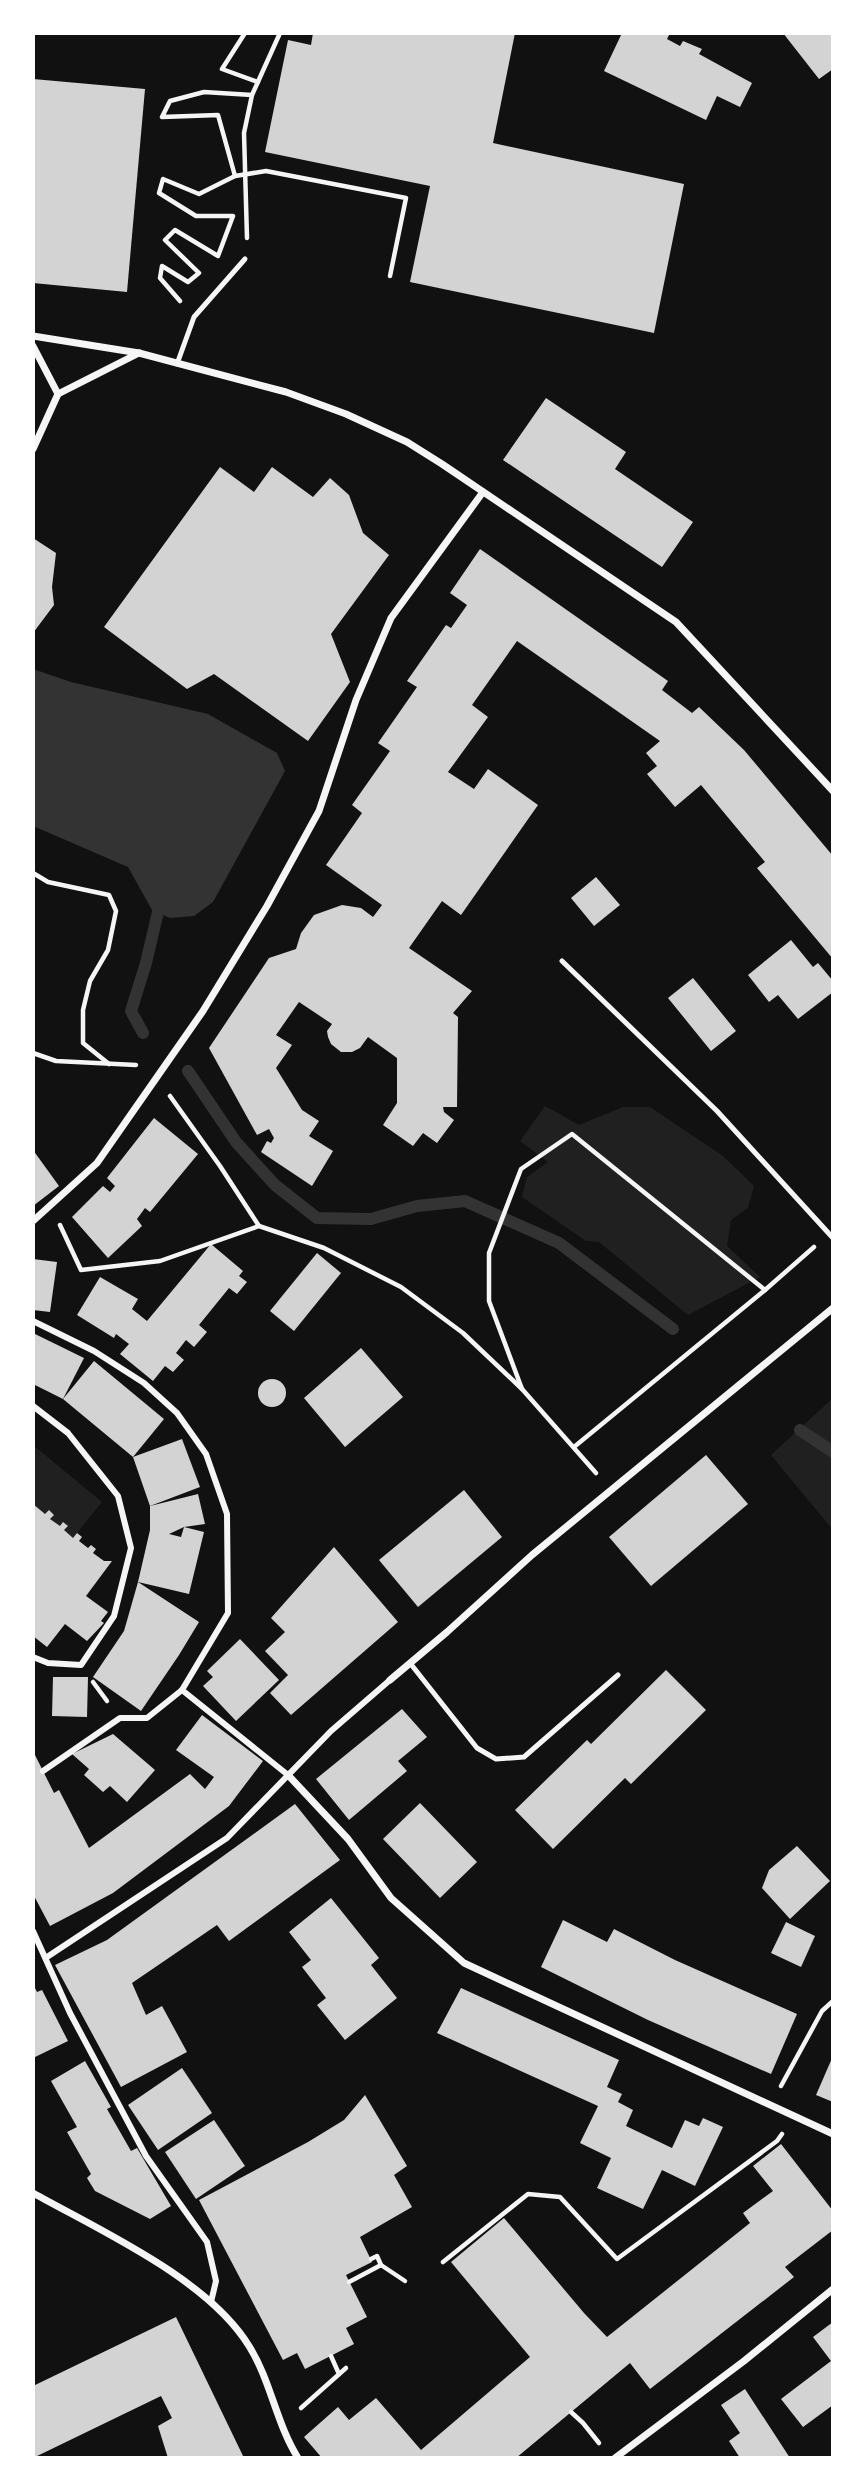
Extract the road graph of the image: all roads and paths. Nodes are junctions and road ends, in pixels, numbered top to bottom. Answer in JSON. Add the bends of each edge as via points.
{"nodes":[{"id":1,"x":245,"y":33,"type":"edge"},
{"id":2,"x":280,"y":33,"type":"edge"},
{"id":3,"x":258,"y":82,"type":"junction"},
{"id":4,"x":252,"y":95,"type":"junction"},
{"id":5,"x":246,"y":174,"type":"junction"},
{"id":6,"x":235,"y":177,"type":"junction"},
{"id":7,"x":247,"y":238,"type":"dead end"},
{"id":8,"x":245,"y":259,"type":"dead end"},
{"id":9,"x":390,"y":275,"type":"dead end"},
{"id":10,"x":194,"y":317,"type":"junction"},
{"id":11,"x":33,"y":335,"type":"edge"},
{"id":12,"x":33,"y":346,"type":"edge"},
{"id":13,"x":139,"y":353,"type":"junction"},
{"id":14,"x":177,"y":364,"type":"junction"},
{"id":15,"x":58,"y":394,"type":"junction"},
{"id":16,"x":33,"y":449,"type":"edge"},
{"id":17,"x":483,"y":492,"type":"junction"},
{"id":18,"x":833,"y":791,"type":"edge"},
{"id":19,"x":33,"y":873,"type":"edge"},
{"id":20,"x":562,"y":961,"type":"dead end"},
{"id":21,"x":33,"y":1053,"type":"edge"},
{"id":22,"x":111,"y":1065,"type":"junction"},
{"id":23,"x":157,"y":1078,"type":"junction"},
{"id":24,"x":51,"y":1205,"type":"junction"},
{"id":25,"x":33,"y":1221,"type":"edge"},
{"id":26,"x":259,"y":1226,"type":"junction"},
{"id":27,"x":831,"y":1236,"type":"edge"},
{"id":28,"x":765,"y":1290,"type":"junction"},
{"id":29,"x":833,"y":1308,"type":"edge"},
{"id":30,"x":33,"y":1321,"type":"edge"},
{"id":31,"x":522,"y":1389,"type":"junction"},
{"id":32,"x":33,"y":1406,"type":"edge"},
{"id":33,"x":574,"y":1447,"type":"junction"},
{"id":34,"x":610,"y":1490,"type":"junction"},
{"id":35,"x":33,"y":1657,"type":"edge"},
{"id":36,"x":410,"y":1663,"type":"junction"},
{"id":37,"x":81,"y":1665,"type":"junction"},
{"id":38,"x":618,"y":1675,"type":"dead end"},
{"id":39,"x":390,"y":1679,"type":"joint"},
{"id":40,"x":182,"y":1690,"type":"junction"},
{"id":41,"x":120,"y":1718,"type":"junction"},
{"id":42,"x":43,"y":1771,"type":"dead end"},
{"id":43,"x":288,"y":1775,"type":"junction"},
{"id":44,"x":33,"y":1930,"type":"edge"},
{"id":45,"x":47,"y":1957,"type":"junction"},
{"id":46,"x":833,"y":2001,"type":"edge"},
{"id":47,"x":771,"y":2105,"type":"junction"},
{"id":48,"x":833,"y":2134,"type":"edge"},
{"id":49,"x":777,"y":2141,"type":"dead end"},
{"id":50,"x":33,"y":2193,"type":"edge"},
{"id":51,"x":371,"y":2259,"type":"dead end"},
{"id":52,"x":443,"y":2262,"type":"dead end"},
{"id":53,"x":381,"y":2265,"type":"junction"},
{"id":54,"x":405,"y":2281,"type":"dead end"},
{"id":55,"x":349,"y":2282,"type":"dead end"},
{"id":56,"x":833,"y":2289,"type":"edge"},
{"id":57,"x":211,"y":2302,"type":"junction"},
{"id":58,"x":331,"y":2356,"type":"dead end"},
{"id":59,"x":346,"y":2368,"type":"dead end"},
{"id":60,"x":339,"y":2374,"type":"junction"},
{"id":61,"x":570,"y":2412,"type":"dead end"},
{"id":62,"x":583,"y":2423,"type":"dead end"},
{"id":63,"x":282,"y":2424,"type":"junction"},
{"id":64,"x":299,"y":2458,"type":"edge"},
{"id":65,"x":615,"y":2458,"type":"edge"}],
"edges":[{"from":1,"to":3,"type":"path","via":[[222,69]]},
{"from":2,"to":3,"type":"path"},
{"from":3,"to":4,"type":"path"},
{"from":4,"to":5,"type":"path","via":[[244,133]]},
{"from":4,"to":6,"type":"path","via":[[204,92],[170,100],[162,117],[218,115]]},
{"from":5,"to":6,"type":"path"},
{"from":5,"to":7,"type":"path"},
{"from":5,"to":9,"type":"path","via":[[291,174],[407,198]]},
{"from":6,"to":10,"type":"path","via":[[199,194],[163,179],[159,193],[195,216],[233,216],[218,256],[175,230],[165,240],[199,273],[188,282],[162,266],[160,278]]},
{"from":8,"to":10,"type":"lane"},
{"from":10,"to":14,"type":"lane"},
{"from":11,"to":13,"type":"street"},
{"from":12,"to":15,"type":"street"},
{"from":13,"to":14,"type":"street"},
{"from":13,"to":15,"type":"street"},
{"from":14,"to":17,"type":"street","via":[[286,392],[346,414],[407,442]]},
{"from":15,"to":16,"type":"street"},
{"from":17,"to":18,"type":"street","via":[[676,622]]},
{"from":17,"to":23,"type":"street","via":[[391,618],[356,700],[319,811],[260,918]]},
{"from":19,"to":22,"type":"path","via":[[48,882],[109,895],[116,911],[108,950],[90,981],[83,1010],[83,1043]]},
{"from":20,"to":27,"type":"lane","via":[[717,1111]]},
{"from":21,"to":22,"type":"path","via":[[56,1061]]},
{"from":22,"to":23,"type":"path","via":[[141,1066]]},
{"from":23,"to":24,"type":"street","via":[[97,1163]]},
{"from":23,"to":26,"type":"path"},
{"from":24,"to":25,"type":"street"},
{"from":24,"to":26,"type":"path","via":[[81,1270],[160,1261]]},
{"from":26,"to":31,"type":"path","via":[[324,1248],[401,1287],[463,1333]]},
{"from":27,"to":28,"type":"path"},
{"from":28,"to":31,"type":"path","via":[[572,1134],[521,1169],[489,1253],[489,1301]]},
{"from":28,"to":33,"type":"path"},
{"from":29,"to":34,"type":"street"},
{"from":30,"to":40,"type":"street","via":[[94,1351],[144,1383],[177,1413],[206,1454],[227,1514],[228,1613]]},
{"from":31,"to":33,"type":"path"},
{"from":32,"to":37,"type":"street","via":[[68,1433],[118,1496],[131,1548],[114,1616]]},
{"from":33,"to":34,"type":"path"},
{"from":34,"to":36,"type":"street"},
{"from":35,"to":37,"type":"street"},
{"from":36,"to":38,"type":"lane","via":[[477,1748],[496,1759],[524,1757]]},
{"from":36,"to":39,"type":"street"},
{"from":37,"to":41,"type":"path"},
{"from":39,"to":43,"type":"street"},
{"from":40,"to":41,"type":"street","via":[[147,1718]]},
{"from":40,"to":43,"type":"street"},
{"from":41,"to":42,"type":"street"},
{"from":43,"to":45,"type":"street","via":[[227,1838]]},
{"from":43,"to":47,"type":"street","via":[[348,1839],[391,1898],[464,1963]]},
{"from":44,"to":45,"type":"street"},
{"from":45,"to":57,"type":"street","via":[[70,2013],[146,2156],[207,2242],[216,2281]]},
{"from":46,"to":47,"type":"path","via":[[822,2011]]},
{"from":47,"to":48,"type":"street"},
{"from":49,"to":52,"type":"path","via":[[617,2259],[560,2197],[528,2194]]},
{"from":50,"to":57,"type":"street","via":[[183,2279]]},
{"from":51,"to":53,"type":"path","via":[[377,2256]]},
{"from":53,"to":54,"type":"path"},
{"from":53,"to":55,"type":"path"},
{"from":56,"to":65,"type":"street"},
{"from":57,"to":63,"type":"street","via":[[248,2345]]},
{"from":58,"to":60,"type":"path"},
{"from":59,"to":60,"type":"path"},
{"from":60,"to":63,"type":"path"},
{"from":61,"to":62,"type":"path"},
{"from":63,"to":64,"type":"street"}]}
